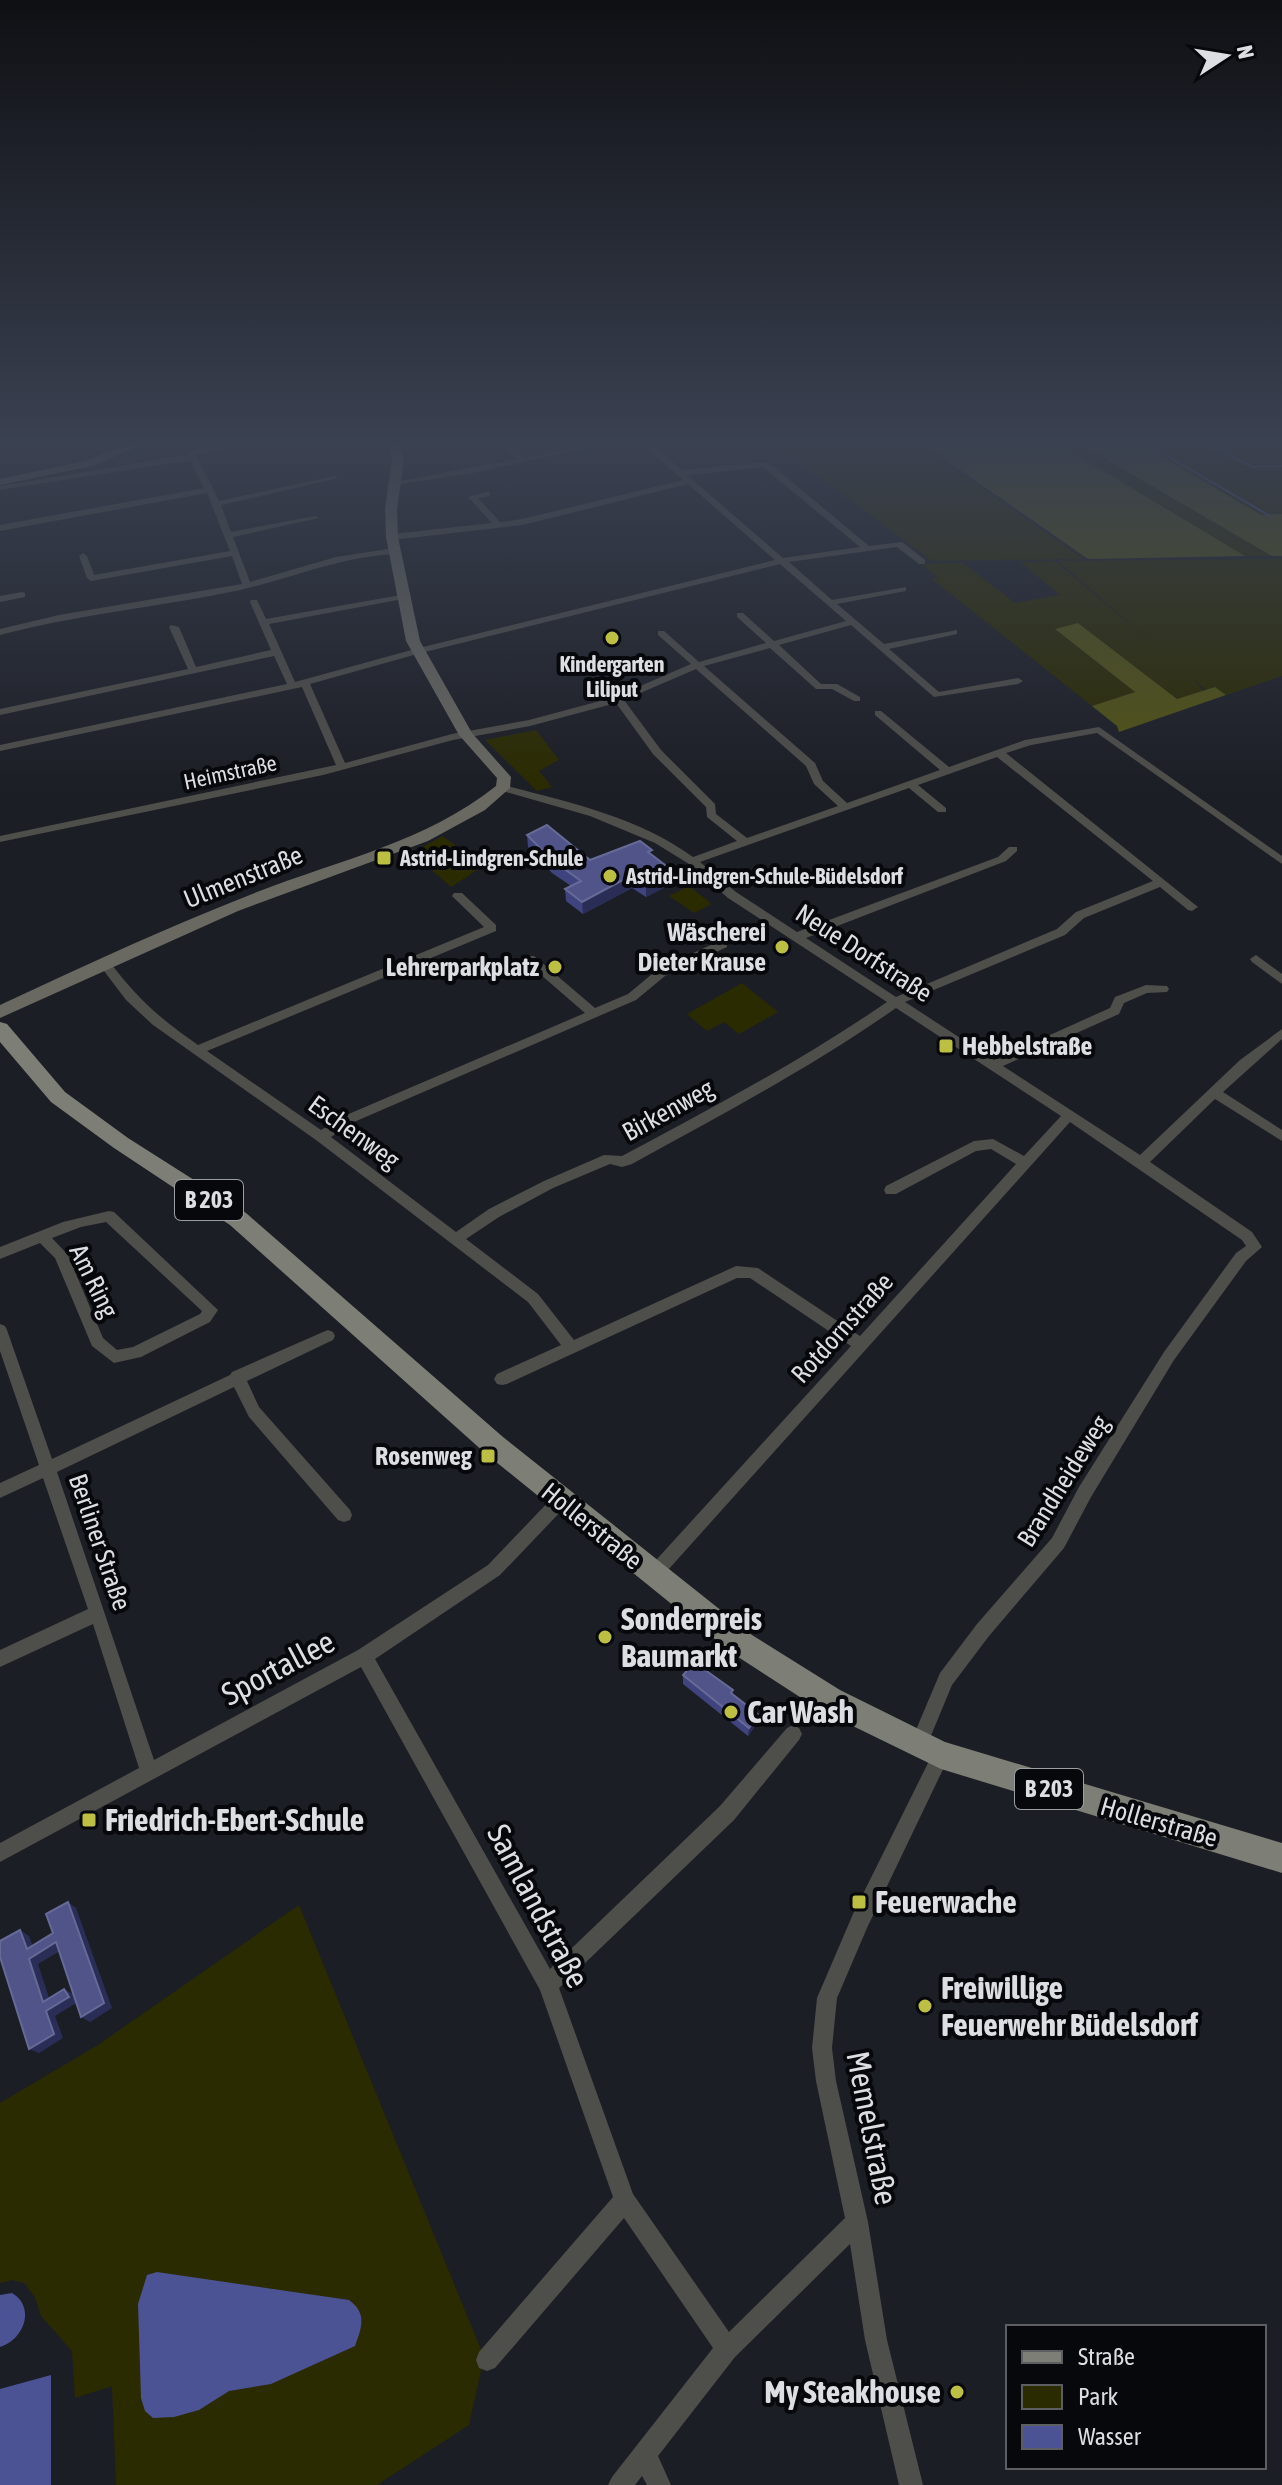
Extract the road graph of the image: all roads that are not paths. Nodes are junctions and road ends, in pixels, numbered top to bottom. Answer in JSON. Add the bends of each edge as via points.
{"nodes":[{"id":1,"x":84,"y":558,"type":"edge"},
{"id":2,"x":205,"y":558,"type":"edge"},
{"id":3,"x":235,"y":558,"type":"edge"},
{"id":4,"x":346,"y":558,"type":"edge"},
{"id":5,"x":396,"y":558,"type":"edge"},
{"id":6,"x":777,"y":558,"type":"edge"},
{"id":7,"x":800,"y":558,"type":"edge"},
{"id":8,"x":917,"y":558,"type":"edge"},
{"id":9,"x":780,"y":561,"type":"junction"},
{"id":10,"x":922,"y":562,"type":"dead end"},
{"id":11,"x":247,"y":585,"type":"junction"},
{"id":12,"x":903,"y":589,"type":"dead end"},
{"id":13,"x":22,"y":595,"type":"dead end"},
{"id":14,"x":403,"y":596,"type":"junction"},
{"id":15,"x":0,"y":599,"type":"edge"},
{"id":16,"x":254,"y":602,"type":"dead end"},
{"id":17,"x":830,"y":603,"type":"junction"},
{"id":18,"x":740,"y":615,"type":"dead end"},
{"id":19,"x":263,"y":622,"type":"junction"},
{"id":20,"x":852,"y":622,"type":"junction"},
{"id":21,"x":174,"y":627,"type":"dead end"},
{"id":22,"x":0,"y":632,"type":"edge"},
{"id":23,"x":954,"y":632,"type":"dead end"},
{"id":24,"x":661,"y":633,"type":"dead end"},
{"id":25,"x":772,"y":644,"type":"junction"},
{"id":26,"x":880,"y":648,"type":"junction"},
{"id":27,"x":418,"y":651,"type":"junction"},
{"id":28,"x":277,"y":652,"type":"junction"},
{"id":29,"x":695,"y":666,"type":"junction"},
{"id":30,"x":193,"y":670,"type":"junction"},
{"id":31,"x":1018,"y":681,"type":"dead end"},
{"id":32,"x":305,"y":683,"type":"junction"},
{"id":33,"x":292,"y":685,"type":"junction"},
{"id":34,"x":618,"y":699,"type":"junction"},
{"id":35,"x":857,"y":699,"type":"dead end"},
{"id":36,"x":0,"y":712,"type":"edge"},
{"id":37,"x":878,"y":713,"type":"dead end"},
{"id":38,"x":466,"y":735,"type":"junction"},
{"id":39,"x":0,"y":748,"type":"edge"},
{"id":40,"x":998,"y":752,"type":"junction"},
{"id":41,"x":342,"y":767,"type":"junction"},
{"id":42,"x":946,"y":770,"type":"junction"},
{"id":43,"x":911,"y":784,"type":"junction"},
{"id":44,"x":503,"y":788,"type":"junction"},
{"id":45,"x":845,"y":806,"type":"junction"},
{"id":46,"x":942,"y":810,"type":"dead end"},
{"id":47,"x":0,"y":839,"type":"edge"},
{"id":48,"x":744,"y":841,"type":"junction"},
{"id":49,"x":1013,"y":849,"type":"dead end"},
{"id":50,"x":692,"y":861,"type":"junction"},
{"id":51,"x":1282,"y":861,"type":"edge"},
{"id":52,"x":1161,"y":882,"type":"junction"},
{"id":53,"x":458,"y":896,"type":"dead end"},
{"id":54,"x":1192,"y":907,"type":"dead end"},
{"id":55,"x":796,"y":937,"type":"junction"},
{"id":56,"x":723,"y":944,"type":"dead end"},
{"id":57,"x":530,"y":959,"type":"dead end"},
{"id":58,"x":1256,"y":959,"type":"dead end"},
{"id":59,"x":104,"y":963,"type":"junction"},
{"id":60,"x":1282,"y":980,"type":"edge"},
{"id":61,"x":1163,"y":989,"type":"dead end"},
{"id":62,"x":895,"y":1002,"type":"junction"},
{"id":63,"x":0,"y":1012,"type":"edge"},
{"id":64,"x":593,"y":1013,"type":"junction"},
{"id":65,"x":0,"y":1029,"type":"edge"},
{"id":66,"x":1282,"y":1033,"type":"edge"},
{"id":67,"x":197,"y":1050,"type":"junction"},
{"id":68,"x":993,"y":1065,"type":"junction"},
{"id":69,"x":1213,"y":1092,"type":"junction"},
{"id":70,"x":1069,"y":1115,"type":"junction"},
{"id":71,"x":1282,"y":1136,"type":"edge"},
{"id":72,"x":321,"y":1137,"type":"junction"},
{"id":73,"x":1141,"y":1162,"type":"junction"},
{"id":74,"x":1026,"y":1164,"type":"junction"},
{"id":75,"x":891,"y":1190,"type":"dead end"},
{"id":76,"x":43,"y":1237,"type":"junction"},
{"id":77,"x":457,"y":1238,"type":"junction"},
{"id":78,"x":1255,"y":1247,"type":"joint"},
{"id":79,"x":0,"y":1253,"type":"edge"},
{"id":80,"x":0,"y":1330,"type":"edge"},
{"id":81,"x":328,"y":1336,"type":"dead end"},
{"id":82,"x":860,"y":1344,"type":"junction"},
{"id":83,"x":570,"y":1346,"type":"junction"},
{"id":84,"x":237,"y":1377,"type":"junction"},
{"id":85,"x":502,"y":1379,"type":"dead end"},
{"id":86,"x":47,"y":1469,"type":"junction"},
{"id":87,"x":0,"y":1491,"type":"edge"},
{"id":88,"x":560,"y":1501,"type":"junction"},
{"id":89,"x":344,"y":1515,"type":"dead end"},
{"id":90,"x":653,"y":1575,"type":"junction"},
{"id":91,"x":98,"y":1613,"type":"junction"},
{"id":92,"x":364,"y":1656,"type":"junction"},
{"id":93,"x":0,"y":1659,"type":"edge"},
{"id":94,"x":793,"y":1734,"type":"dead end"},
{"id":95,"x":930,"y":1750,"type":"junction"},
{"id":96,"x":149,"y":1772,"type":"junction"},
{"id":97,"x":0,"y":1853,"type":"edge"},
{"id":98,"x":1282,"y":1858,"type":"edge"},
{"id":99,"x":548,"y":1985,"type":"junction"},
{"id":100,"x":625,"y":2200,"type":"junction"},
{"id":101,"x":857,"y":2222,"type":"junction"},
{"id":102,"x":727,"y":2349,"type":"junction"},
{"id":103,"x":487,"y":2360,"type":"dead end"},
{"id":104,"x":645,"y":2455,"type":"junction"},
{"id":105,"x":620,"y":2485,"type":"edge"},
{"id":106,"x":659,"y":2485,"type":"edge"},
{"id":107,"x":911,"y":2485,"type":"edge"}],
"edges":[{"from":1,"to":2,"type":"street","via":[[91,578]]},
{"from":3,"to":11,"type":"street"},
{"from":4,"to":11,"type":"street"},
{"from":5,"to":14,"type":"street"},
{"from":6,"to":9,"type":"street"},
{"from":7,"to":9,"type":"street"},
{"from":8,"to":10,"type":"street"},
{"from":9,"to":17,"type":"street"},
{"from":9,"to":27,"type":"street"},
{"from":11,"to":22,"type":"street"},
{"from":12,"to":17,"type":"street"},
{"from":13,"to":15,"type":"street"},
{"from":14,"to":19,"type":"street"},
{"from":14,"to":27,"type":"street"},
{"from":16,"to":19,"type":"street"},
{"from":17,"to":20,"type":"street"},
{"from":18,"to":25,"type":"street"},
{"from":19,"to":28,"type":"street"},
{"from":20,"to":25,"type":"street","name":"Heimstraße"},
{"from":20,"to":26,"type":"street"},
{"from":21,"to":30,"type":"street"},
{"from":23,"to":26,"type":"street"},
{"from":24,"to":29,"type":"street"},
{"from":25,"to":29,"type":"street","name":"Heimstraße"},
{"from":25,"to":35,"type":"street","via":[[819,687],[834,686]]},
{"from":26,"to":31,"type":"street","via":[[937,695]]},
{"from":27,"to":32,"type":"street"},
{"from":27,"to":38,"type":"street"},
{"from":28,"to":30,"type":"street"},
{"from":28,"to":33,"type":"street"},
{"from":29,"to":34,"type":"street","name":"Heimstraße"},
{"from":29,"to":45,"type":"street","via":[[811,765],[818,782]]},
{"from":30,"to":36,"type":"street"},
{"from":32,"to":33,"type":"street"},
{"from":32,"to":41,"type":"street"},
{"from":33,"to":39,"type":"street"},
{"from":34,"to":38,"type":"street","name":"Heimstraße"},
{"from":34,"to":48,"type":"street","via":[[657,752],[711,806],[711,815]]},
{"from":37,"to":42,"type":"street"},
{"from":38,"to":41,"type":"street","name":"Heimstraße"},
{"from":38,"to":44,"type":"street","via":[[504,777]]},
{"from":40,"to":42,"type":"street"},
{"from":40,"to":51,"type":"street","via":[[1093,730],[1103,733]]},
{"from":40,"to":52,"type":"street"},
{"from":41,"to":47,"type":"street","name":"Heimstraße"},
{"from":42,"to":43,"type":"street"},
{"from":43,"to":45,"type":"street"},
{"from":43,"to":46,"type":"street"},
{"from":44,"to":50,"type":"street","name":"Neue Dorfstraße","via":[[640,831]]},
{"from":44,"to":59,"type":"street","name":"Ulmenstraße","via":[[428,834],[266,894]]},
{"from":45,"to":48,"type":"street"},
{"from":48,"to":50,"type":"street"},
{"from":49,"to":55,"type":"street","via":[[1002,859]]},
{"from":50,"to":55,"type":"street","name":"Neue Dorfstraße"},
{"from":52,"to":54,"type":"street"},
{"from":52,"to":62,"type":"street","name":"Birkenweg","via":[[1080,915],[1061,932]]},
{"from":53,"to":67,"type":"street","via":[[492,928]]},
{"from":55,"to":62,"type":"street","name":"Neue Dorfstraße"},
{"from":56,"to":64,"type":"street","via":[[661,973],[632,997]]},
{"from":57,"to":64,"type":"street"},
{"from":58,"to":60,"type":"street"},
{"from":59,"to":63,"type":"street","name":"Ulmenstraße"},
{"from":59,"to":67,"type":"street","name":"Eschenweg","via":[[130,997]]},
{"from":61,"to":68,"type":"street","via":[[1146,989],[1119,1000],[1115,1011]]},
{"from":62,"to":68,"type":"street","name":"Neue Dorfstraße"},
{"from":62,"to":77,"type":"street","name":"Birkenweg","via":[[641,1152],[622,1162],[609,1159],[531,1192],[494,1210]]},
{"from":64,"to":72,"type":"street","via":[[349,1119]]},
{"from":65,"to":88,"type":"main road","name":"Hollerstraße","number":"B 203","via":[[58,1097],[238,1219]]},
{"from":66,"to":69,"type":"street"},
{"from":67,"to":72,"type":"street","name":"Eschenweg"},
{"from":68,"to":70,"type":"street","name":"Neue Dorfstraße"},
{"from":69,"to":71,"type":"street"},
{"from":69,"to":73,"type":"street"},
{"from":70,"to":73,"type":"street","name":"Neue Dorfstraße"},
{"from":70,"to":74,"type":"street","name":"Rotdornstraße"},
{"from":72,"to":77,"type":"street","name":"Eschenweg"},
{"from":73,"to":78,"type":"street","name":"Neue Dorfstraße","via":[[1247,1236]]},
{"from":74,"to":75,"type":"street","via":[[993,1144],[974,1146]]},
{"from":74,"to":82,"type":"street","name":"Rotdornstraße"},
{"from":76,"to":76,"type":"street","name":"Am Ring","via":[[109,1216],[211,1310],[136,1353],[114,1357],[97,1342],[61,1255]]},
{"from":76,"to":79,"type":"street","name":"Am Ring"},
{"from":77,"to":83,"type":"street","name":"Eschenweg","via":[[533,1298]]},
{"from":78,"to":95,"type":"street","name":"Brandheideweg","via":[[1241,1257],[1169,1356],[1058,1543],[946,1679]]},
{"from":80,"to":86,"type":"street","name":"Berliner Straße"},
{"from":81,"to":84,"type":"street"},
{"from":82,"to":83,"type":"street","via":[[753,1272],[736,1272]]},
{"from":82,"to":90,"type":"street","name":"Rotdornstraße"},
{"from":83,"to":85,"type":"street"},
{"from":84,"to":86,"type":"street"},
{"from":84,"to":89,"type":"street","via":[[254,1412]]},
{"from":86,"to":87,"type":"street"},
{"from":86,"to":91,"type":"street","name":"Berliner Straße"},
{"from":88,"to":90,"type":"main road","name":"Hollerstraße","number":"B 203"},
{"from":88,"to":92,"type":"street","name":"Sportallee","via":[[494,1570]]},
{"from":90,"to":95,"type":"main road","name":"Hollerstraße","number":"B 203","via":[[742,1644],[830,1700]]},
{"from":91,"to":93,"type":"street"},
{"from":91,"to":96,"type":"street","name":"Berliner Straße"},
{"from":92,"to":96,"type":"street","name":"Sportallee"},
{"from":92,"to":99,"type":"street","name":"Samlandstraße"},
{"from":94,"to":99,"type":"street","via":[[727,1813]]},
{"from":95,"to":98,"type":"main road","name":"Hollerstraße","number":"B 203"},
{"from":95,"to":101,"type":"street","name":"Memelstraße","via":[[827,1998],[822,2048],[826,2081]]},
{"from":96,"to":97,"type":"street","name":"Sportallee"},
{"from":99,"to":100,"type":"street","name":"Samlandstraße"},
{"from":100,"to":102,"type":"street","name":"Samlandstraße"},
{"from":100,"to":103,"type":"street"},
{"from":101,"to":102,"type":"street"},
{"from":101,"to":107,"type":"street","name":"Memelstraße","via":[[876,2340]]},
{"from":102,"to":104,"type":"street"},
{"from":104,"to":105,"type":"street"},
{"from":104,"to":106,"type":"street"}]}
